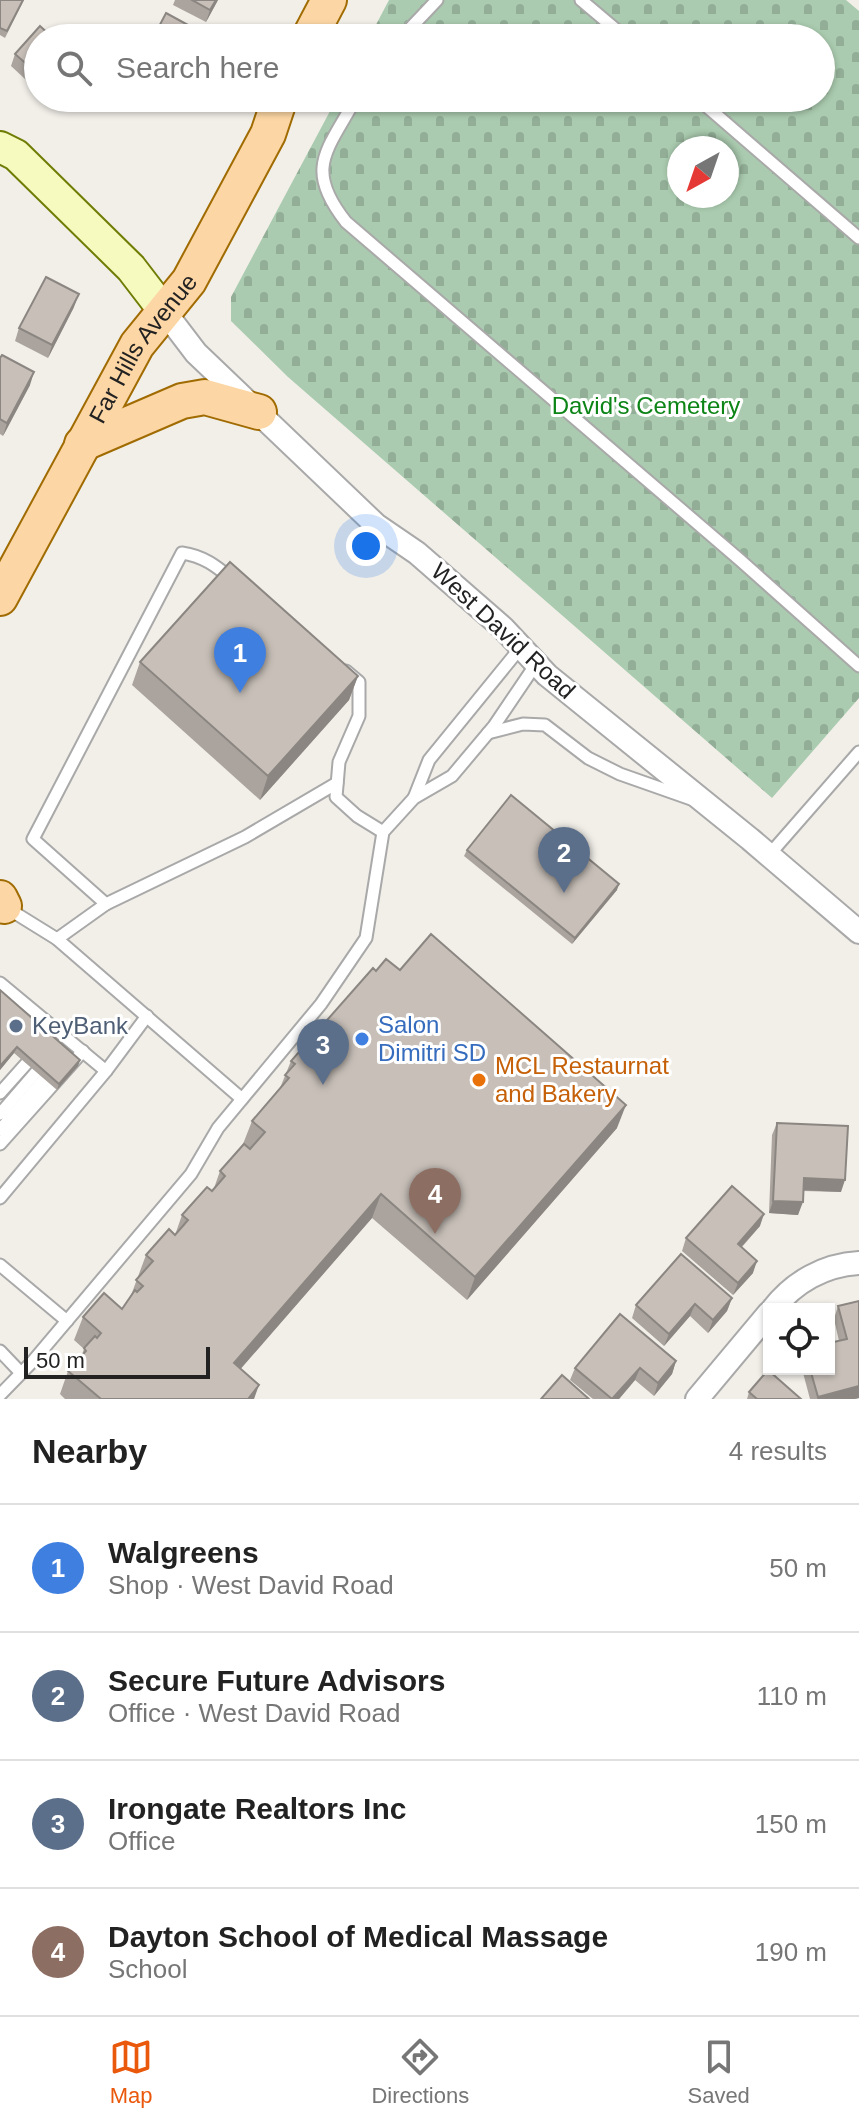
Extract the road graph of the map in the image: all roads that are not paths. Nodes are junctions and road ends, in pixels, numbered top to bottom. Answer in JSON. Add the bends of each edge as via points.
{"nodes":[{"id":1,"x":329,"y":0,"type":"edge"},
{"id":2,"x":437,"y":0,"type":"edge"},
{"id":3,"x":581,"y":0,"type":"edge"},
{"id":4,"x":316,"y":24,"type":"edge"},
{"id":5,"x":414,"y":24,"type":"edge"},
{"id":6,"x":609,"y":24,"type":"edge"},
{"id":7,"x":275,"y":112,"type":"edge"},
{"id":8,"x":348,"y":112,"type":"edge"},
{"id":9,"x":713,"y":112,"type":"edge"},
{"id":10,"x":0,"y":147,"type":"edge"},
{"id":11,"x":859,"y":238,"type":"edge"},
{"id":12,"x":164,"y":311,"type":"junction"},
{"id":13,"x":259,"y":412,"type":"junction"},
{"id":14,"x":82,"y":444,"type":"junction"},
{"id":15,"x":247,"y":592,"type":"edge"},
{"id":16,"x":0,"y":598,"type":"edge"},
{"id":17,"x":528,"y":655,"type":"junction"},
{"id":18,"x":334,"y":662,"type":"edge"},
{"id":19,"x":859,"y":666,"type":"edge"},
{"id":20,"x":488,"y":733,"type":"junction"},
{"id":21,"x":859,"y":752,"type":"edge"},
{"id":22,"x":337,"y":783,"type":"junction"},
{"id":23,"x":414,"y":798,"type":"junction"},
{"id":24,"x":708,"y":805,"type":"junction"},
{"id":25,"x":383,"y":832,"type":"junction"},
{"id":26,"x":769,"y":855,"type":"junction"},
{"id":27,"x":1,"y":904,"type":"edge"},
{"id":28,"x":106,"y":904,"type":"junction"},
{"id":29,"x":859,"y":932,"type":"edge"},
{"id":30,"x":57,"y":939,"type":"junction"},
{"id":31,"x":0,"y":983,"type":"edge"},
{"id":32,"x":147,"y":1016,"type":"junction"},
{"id":33,"x":70,"y":1041,"type":"junction"},
{"id":34,"x":106,"y":1071,"type":"junction"},
{"id":35,"x":0,"y":1093,"type":"edge"},
{"id":36,"x":242,"y":1099,"type":"junction"},
{"id":37,"x":0,"y":1114,"type":"edge"},
{"id":38,"x":0,"y":1130,"type":"edge"},
{"id":39,"x":0,"y":1144,"type":"edge"},
{"id":40,"x":0,"y":1198,"type":"edge"},
{"id":41,"x":859,"y":1263,"type":"edge"},
{"id":42,"x":0,"y":1265,"type":"edge"},
{"id":43,"x":779,"y":1303,"type":"edge"},
{"id":44,"x":67,"y":1321,"type":"junction"},
{"id":45,"x":763,"y":1321,"type":"edge"},
{"id":46,"x":0,"y":1351,"type":"edge"},
{"id":47,"x":21,"y":1373,"type":"junction"},
{"id":48,"x":0,"y":1395,"type":"edge"},
{"id":49,"x":697,"y":1399,"type":"edge"}],
"edges":[{"from":1,"to":4,"type":"main road"},
{"from":2,"to":5,"type":"lane"},
{"from":3,"to":6,"type":"lane"},
{"from":7,"to":12,"type":"main road","name":"Far Hills Avenue","via":[[196,268]]},
{"from":8,"to":19,"type":"lane","via":[[323,159],[323,185],[346,222]]},
{"from":9,"to":11,"type":"lane"},
{"from":10,"to":12,"type":"street","via":[[16,155],[120,258]]},
{"from":12,"to":13,"type":"street","name":"West David Road","via":[[196,353]]},
{"from":12,"to":14,"type":"main road","name":"Far Hills Avenue","via":[[137,345]]},
{"from":13,"to":14,"type":"main road","via":[[205,397],[182,401]]},
{"from":13,"to":17,"type":"street","name":"West David Road","via":[[376,525],[417,553]]},
{"from":14,"to":16,"type":"main road","name":"Far Hills Avenue"},
{"from":15,"to":28,"type":"lane","via":[[210,562],[182,553],[33,839]]},
{"from":17,"to":20,"type":"lane"},
{"from":17,"to":23,"type":"lane","via":[[429,760]]},
{"from":17,"to":24,"type":"street","name":"West David Road"},
{"from":18,"to":22,"type":"lane","via":[[359,682],[359,716],[339,762]]},
{"from":20,"to":23,"type":"lane","via":[[452,776]]},
{"from":20,"to":24,"type":"lane","via":[[523,724],[545,725],[588,758],[620,774]]},
{"from":21,"to":26,"type":"lane"},
{"from":22,"to":25,"type":"lane","via":[[336,797]]},
{"from":22,"to":28,"type":"lane","via":[[245,837]]},
{"from":23,"to":25,"type":"lane"},
{"from":24,"to":26,"type":"street","name":"West David Road"},
{"from":25,"to":36,"type":"lane","via":[[366,938],[321,1004]]},
{"from":26,"to":29,"type":"street","name":"West David Road"},
{"from":27,"to":30,"type":"lane"},
{"from":28,"to":30,"type":"lane"},
{"from":30,"to":32,"type":"lane"},
{"from":31,"to":33,"type":"lane"},
{"from":32,"to":34,"type":"lane"},
{"from":32,"to":36,"type":"lane"},
{"from":33,"to":34,"type":"lane"},
{"from":33,"to":35,"type":"lane"},
{"from":33,"to":37,"type":"lane"},
{"from":33,"to":38,"type":"lane"},
{"from":33,"to":39,"type":"lane"},
{"from":34,"to":40,"type":"lane"},
{"from":36,"to":44,"type":"lane","via":[[191,1174]]},
{"from":41,"to":43,"type":"street","via":[[818,1273]]},
{"from":42,"to":44,"type":"lane"},
{"from":44,"to":47,"type":"lane"},
{"from":45,"to":49,"type":"street"},
{"from":46,"to":47,"type":"lane"},
{"from":47,"to":48,"type":"lane"}]}
